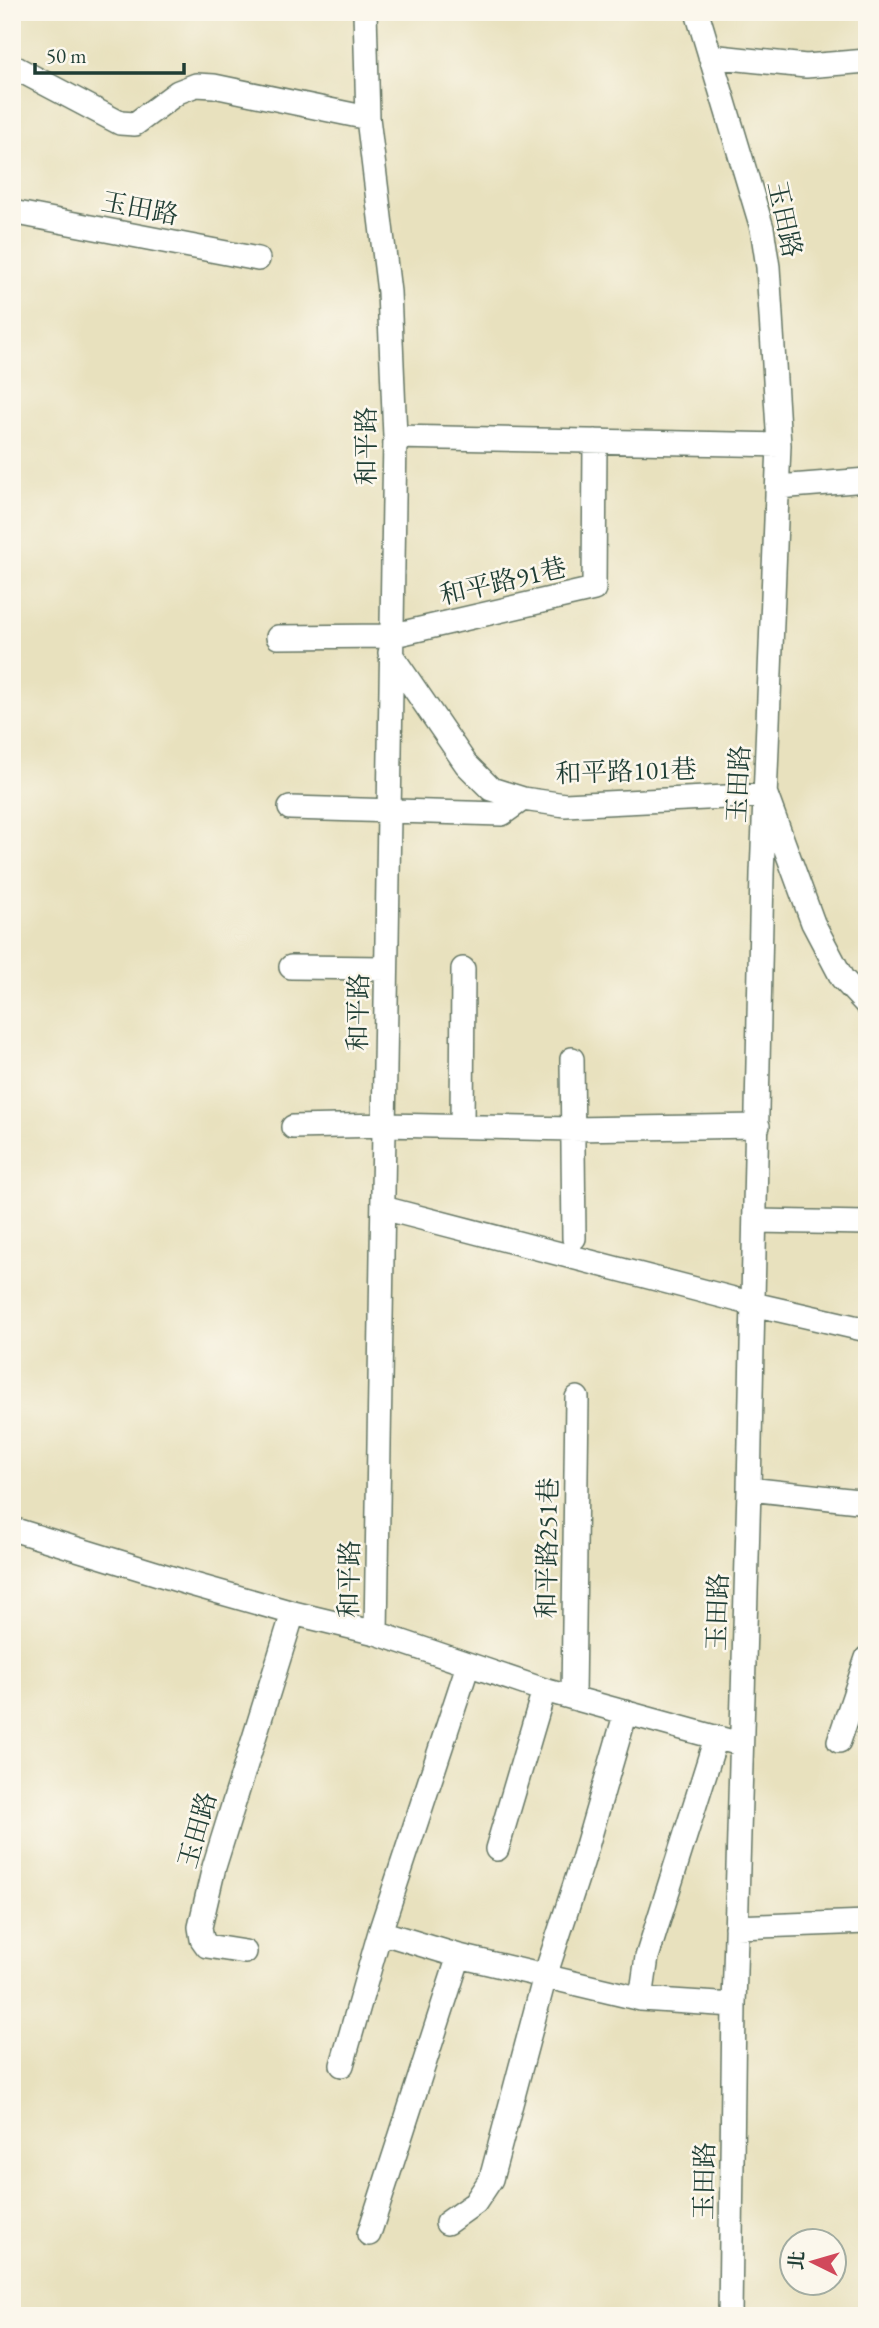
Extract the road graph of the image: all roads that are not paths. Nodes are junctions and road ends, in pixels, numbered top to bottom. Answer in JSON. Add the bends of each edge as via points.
{"nodes":[{"id":1,"x":365,"y":12,"type":"edge"},
{"id":2,"x":697,"y":12,"type":"edge"},
{"id":3,"x":710,"y":56,"type":"junction"},
{"id":4,"x":867,"y":61,"type":"edge"},
{"id":5,"x":12,"y":66,"type":"edge"},
{"id":6,"x":368,"y":118,"type":"junction"},
{"id":7,"x":12,"y":212,"type":"edge"},
{"id":8,"x":258,"y":259,"type":"dead end"},
{"id":9,"x":395,"y":437,"type":"junction"},
{"id":10,"x":596,"y":441,"type":"junction"},
{"id":11,"x":779,"y":444,"type":"junction"},
{"id":12,"x":867,"y":480,"type":"edge"},
{"id":13,"x":778,"y":487,"type":"junction"},
{"id":14,"x":278,"y":637,"type":"dead end"},
{"id":15,"x":390,"y":644,"type":"junction"},
{"id":16,"x":766,"y":794,"type":"junction"},
{"id":17,"x":523,"y":799,"type":"junction"},
{"id":18,"x":290,"y":808,"type":"dead end"},
{"id":19,"x":388,"y":810,"type":"junction"},
{"id":20,"x":291,"y":967,"type":"dead end"},
{"id":21,"x":386,"y":968,"type":"junction"},
{"id":22,"x":463,"y":969,"type":"dead end"},
{"id":23,"x":867,"y":1005,"type":"edge"},
{"id":24,"x":572,"y":1059,"type":"dead end"},
{"id":25,"x":384,"y":1125,"type":"junction"},
{"id":26,"x":758,"y":1126,"type":"junction"},
{"id":27,"x":293,"y":1127,"type":"dead end"},
{"id":28,"x":462,"y":1127,"type":"junction"},
{"id":29,"x":572,"y":1129,"type":"junction"},
{"id":30,"x":383,"y":1208,"type":"junction"},
{"id":31,"x":755,"y":1221,"type":"junction"},
{"id":32,"x":867,"y":1223,"type":"edge"},
{"id":33,"x":574,"y":1238,"type":"dead end"},
{"id":34,"x":753,"y":1304,"type":"junction"},
{"id":35,"x":867,"y":1330,"type":"edge"},
{"id":36,"x":577,"y":1398,"type":"dead end"},
{"id":37,"x":749,"y":1489,"type":"junction"},
{"id":38,"x":867,"y":1502,"type":"edge"},
{"id":39,"x":12,"y":1529,"type":"edge"},
{"id":40,"x":293,"y":1613,"type":"junction"},
{"id":41,"x":376,"y":1633,"type":"junction"},
{"id":42,"x":867,"y":1658,"type":"edge"},
{"id":43,"x":468,"y":1665,"type":"junction"},
{"id":44,"x":544,"y":1690,"type":"junction"},
{"id":45,"x":573,"y":1698,"type":"junction"},
{"id":46,"x":626,"y":1712,"type":"junction"},
{"id":47,"x":716,"y":1738,"type":"junction"},
{"id":48,"x":839,"y":1741,"type":"dead end"},
{"id":49,"x":740,"y":1744,"type":"junction"},
{"id":50,"x":497,"y":1849,"type":"dead end"},
{"id":51,"x":867,"y":1922,"type":"edge"},
{"id":52,"x":736,"y":1927,"type":"junction"},
{"id":53,"x":380,"y":1932,"type":"junction"},
{"id":54,"x":245,"y":1952,"type":"dead end"},
{"id":55,"x":459,"y":1956,"type":"junction"},
{"id":56,"x":545,"y":1976,"type":"junction"},
{"id":57,"x":641,"y":1999,"type":"junction"},
{"id":58,"x":734,"y":2005,"type":"junction"},
{"id":59,"x":342,"y":2066,"type":"dead end"},
{"id":60,"x":447,"y":2223,"type":"dead end"},
{"id":61,"x":369,"y":2234,"type":"dead end"},
{"id":62,"x":730,"y":2316,"type":"edge"}],
"edges":[{"from":1,"to":6,"type":"street","name":"和平路"},
{"from":2,"to":3,"type":"street","name":"玉田路"},
{"from":3,"to":4,"type":"street","via":[[806,66]]},
{"from":3,"to":11,"type":"street","name":"玉田路","via":[[762,228]]},
{"from":5,"to":6,"type":"street","via":[[120,123],[135,124],[178,92],[196,85]]},
{"from":6,"to":9,"type":"street","name":"和平路","via":[[389,292]]},
{"from":7,"to":8,"type":"street","name":"玉田路"},
{"from":9,"to":10,"type":"street"},
{"from":9,"to":15,"type":"street","name":"和平路"},
{"from":10,"to":11,"type":"street"},
{"from":10,"to":15,"type":"street","name":"和平路91巷","via":[[594,589]]},
{"from":11,"to":13,"type":"street","name":"玉田路"},
{"from":12,"to":13,"type":"street"},
{"from":13,"to":16,"type":"street","name":"玉田路"},
{"from":14,"to":15,"type":"street","name":"和平路91巷"},
{"from":15,"to":17,"type":"street","name":"和平路101巷","via":[[467,764],[491,789]]},
{"from":15,"to":19,"type":"street","name":"和平路"},
{"from":16,"to":17,"type":"street","name":"和平路101巷","via":[[578,804]]},
{"from":16,"to":23,"type":"street","via":[[813,923],[842,978]]},
{"from":16,"to":26,"type":"street","name":"玉田路"},
{"from":17,"to":19,"type":"street","via":[[502,814]]},
{"from":18,"to":19,"type":"street"},
{"from":19,"to":21,"type":"street","name":"和平路"},
{"from":20,"to":21,"type":"street"},
{"from":21,"to":25,"type":"street","name":"和平路"},
{"from":22,"to":28,"type":"street"},
{"from":24,"to":29,"type":"street"},
{"from":25,"to":27,"type":"street"},
{"from":25,"to":28,"type":"street"},
{"from":25,"to":30,"type":"street","name":"和平路"},
{"from":26,"to":29,"type":"street"},
{"from":26,"to":31,"type":"street","name":"玉田路"},
{"from":28,"to":29,"type":"street"},
{"from":29,"to":33,"type":"street"},
{"from":30,"to":34,"type":"street"},
{"from":30,"to":41,"type":"street","name":"和平路"},
{"from":31,"to":32,"type":"street"},
{"from":31,"to":34,"type":"street","name":"玉田路"},
{"from":34,"to":35,"type":"street"},
{"from":34,"to":37,"type":"street","name":"玉田路"},
{"from":36,"to":45,"type":"street","name":"和平路251巷"},
{"from":37,"to":38,"type":"street"},
{"from":37,"to":49,"type":"street","name":"玉田路"},
{"from":39,"to":40,"type":"street"},
{"from":40,"to":41,"type":"street"},
{"from":40,"to":54,"type":"street","name":"玉田路","via":[[214,1867],[200,1927],[207,1946]]},
{"from":41,"to":43,"type":"street","name":"和平路"},
{"from":42,"to":48,"type":"street"},
{"from":43,"to":44,"type":"street","name":"和平路"},
{"from":43,"to":53,"type":"street"},
{"from":44,"to":45,"type":"street","name":"和平路"},
{"from":44,"to":50,"type":"street"},
{"from":45,"to":46,"type":"street","name":"和平路"},
{"from":46,"to":47,"type":"street","name":"和平路"},
{"from":46,"to":56,"type":"street"},
{"from":47,"to":49,"type":"street","name":"和平路"},
{"from":47,"to":57,"type":"street","via":[[647,1957]]},
{"from":49,"to":52,"type":"street","name":"玉田路"},
{"from":51,"to":52,"type":"street"},
{"from":52,"to":58,"type":"street","name":"玉田路"},
{"from":53,"to":55,"type":"street"},
{"from":53,"to":59,"type":"street"},
{"from":55,"to":56,"type":"street"},
{"from":55,"to":61,"type":"street"},
{"from":56,"to":57,"type":"street"},
{"from":56,"to":60,"type":"street","via":[[491,2179],[475,2203]]},
{"from":57,"to":58,"type":"street"},
{"from":58,"to":62,"type":"street","name":"玉田路"}]}
